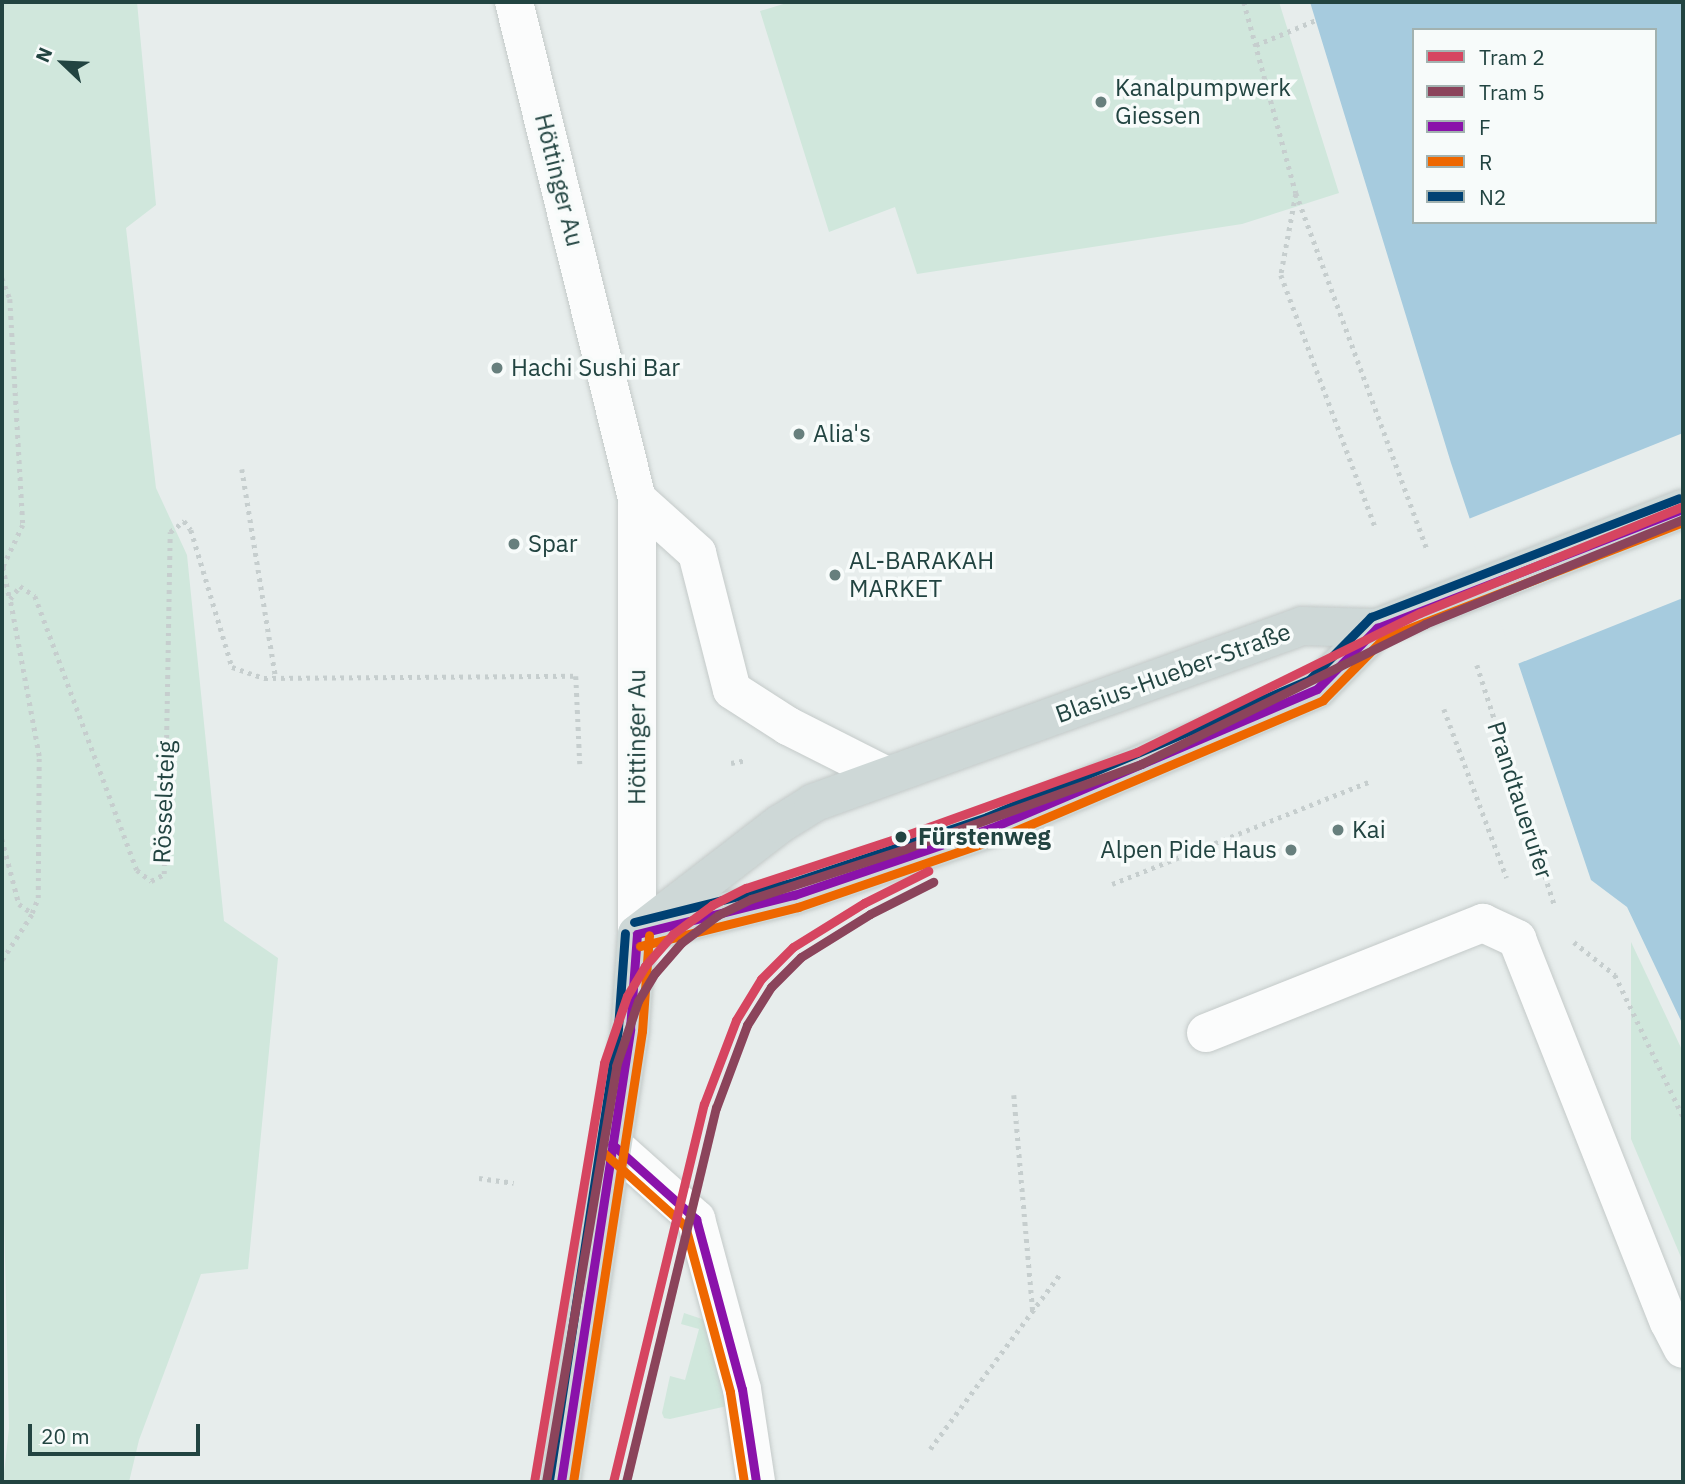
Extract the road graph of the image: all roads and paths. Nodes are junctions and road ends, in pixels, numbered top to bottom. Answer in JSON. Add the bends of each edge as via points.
{"nodes":[{"id":1,"x":514,"y":2,"type":"edge"},
{"id":2,"x":1244,"y":2,"type":"edge"},
{"id":3,"x":1316,"y":19,"type":"dead end"},
{"id":4,"x":1256,"y":45,"type":"junction"},
{"id":5,"x":1296,"y":193,"type":"junction"},
{"id":6,"x":2,"y":278,"type":"edge"},
{"id":7,"x":242,"y":469,"type":"dead end"},
{"id":8,"x":637,"y":499,"type":"junction"},
{"id":9,"x":1683,"y":509,"type":"edge"},
{"id":10,"x":1375,"y":526,"type":"dead end"},
{"id":11,"x":1428,"y":552,"type":"dead end"},
{"id":12,"x":10,"y":599,"type":"junction"},
{"id":13,"x":1377,"y":628,"type":"junction"},
{"id":14,"x":1477,"y":666,"type":"dead end"},
{"id":15,"x":276,"y":678,"type":"junction"},
{"id":16,"x":1444,"y":709,"type":"dead end"},
{"id":17,"x":580,"y":764,"type":"dead end"},
{"id":18,"x":885,"y":775,"type":"junction"},
{"id":19,"x":1371,"y":781,"type":"dead end"},
{"id":20,"x":2,"y":839,"type":"edge"},
{"id":21,"x":1112,"y":884,"type":"dead end"},
{"id":22,"x":1517,"y":888,"type":"dead end"},
{"id":23,"x":1556,"y":908,"type":"dead end"},
{"id":24,"x":32,"y":913,"type":"junction"},
{"id":25,"x":637,"y":934,"type":"junction"},
{"id":26,"x":1564,"y":934,"type":"dead end"},
{"id":27,"x":2,"y":960,"type":"edge"},
{"id":28,"x":1206,"y":1033,"type":"dead end"},
{"id":29,"x":1014,"y":1096,"type":"dead end"},
{"id":30,"x":1683,"y":1116,"type":"edge"},
{"id":31,"x":612,"y":1144,"type":"junction"},
{"id":32,"x":479,"y":1178,"type":"dead end"},
{"id":33,"x":514,"y":1184,"type":"dead end"},
{"id":34,"x":1059,"y":1275,"type":"dead end"},
{"id":35,"x":1033,"y":1311,"type":"junction"},
{"id":36,"x":1683,"y":1349,"type":"edge"},
{"id":37,"x":930,"y":1449,"type":"dead end"},
{"id":38,"x":754,"y":1473,"type":"edge"},
{"id":39,"x":561,"y":1482,"type":"edge"}],
"edges":[{"from":1,"to":8,"type":"street","name":"Höttinger Au"},
{"from":2,"to":4,"type":"path"},
{"from":3,"to":4,"type":"path"},
{"from":4,"to":5,"type":"path"},
{"from":5,"to":10,"type":"path","via":[[1281,275]]},
{"from":5,"to":11,"type":"path"},
{"from":6,"to":12,"type":"path","via":[[10,299],[23,525],[3,567]]},
{"from":7,"to":15,"type":"path"},
{"from":8,"to":18,"type":"street","via":[[697,553],[732,691],[788,726]]},
{"from":8,"to":25,"type":"street","name":"Höttinger Au"},
{"from":9,"to":13,"type":"main road"},
{"from":12,"to":15,"type":"path","name":"Rösselsteig","via":[[20,586],[35,596],[137,870],[151,881],[164,874],[170,532],[184,522],[191,530],[232,667]]},
{"from":12,"to":24,"type":"path","via":[[38,756],[38,898]]},
{"from":13,"to":18,"type":"main road","name":"Blasius-Hueber-Straße","via":[[1302,626]]},
{"from":13,"to":25,"type":"main road","via":[[1317,690],[991,828],[794,895]]},
{"from":14,"to":23,"type":"path","name":"Prandtauerufer"},
{"from":15,"to":17,"type":"path","name":"Rösselsteig","via":[[576,676]]},
{"from":16,"to":22,"type":"path","via":[[1507,879]]},
{"from":18,"to":25,"type":"main road","name":"Blasius-Hueber-Straße","via":[[813,803],[780,824]]},
{"from":19,"to":21,"type":"path"},
{"from":20,"to":24,"type":"path","via":[[19,904]]},
{"from":24,"to":27,"type":"path"},
{"from":25,"to":31,"type":"main road","name":"Höttinger Au","via":[[630,1029]]},
{"from":26,"to":30,"type":"path","via":[[1615,975]]},
{"from":28,"to":36,"type":"street","via":[[1483,923],[1517,939]]},
{"from":29,"to":35,"type":"path"},
{"from":31,"to":38,"type":"street","via":[[696,1219],[742,1389]]},
{"from":31,"to":39,"type":"main road","name":"Höttinger Au"},
{"from":32,"to":33,"type":"path"},
{"from":34,"to":35,"type":"path"},
{"from":35,"to":37,"type":"path"}]}
